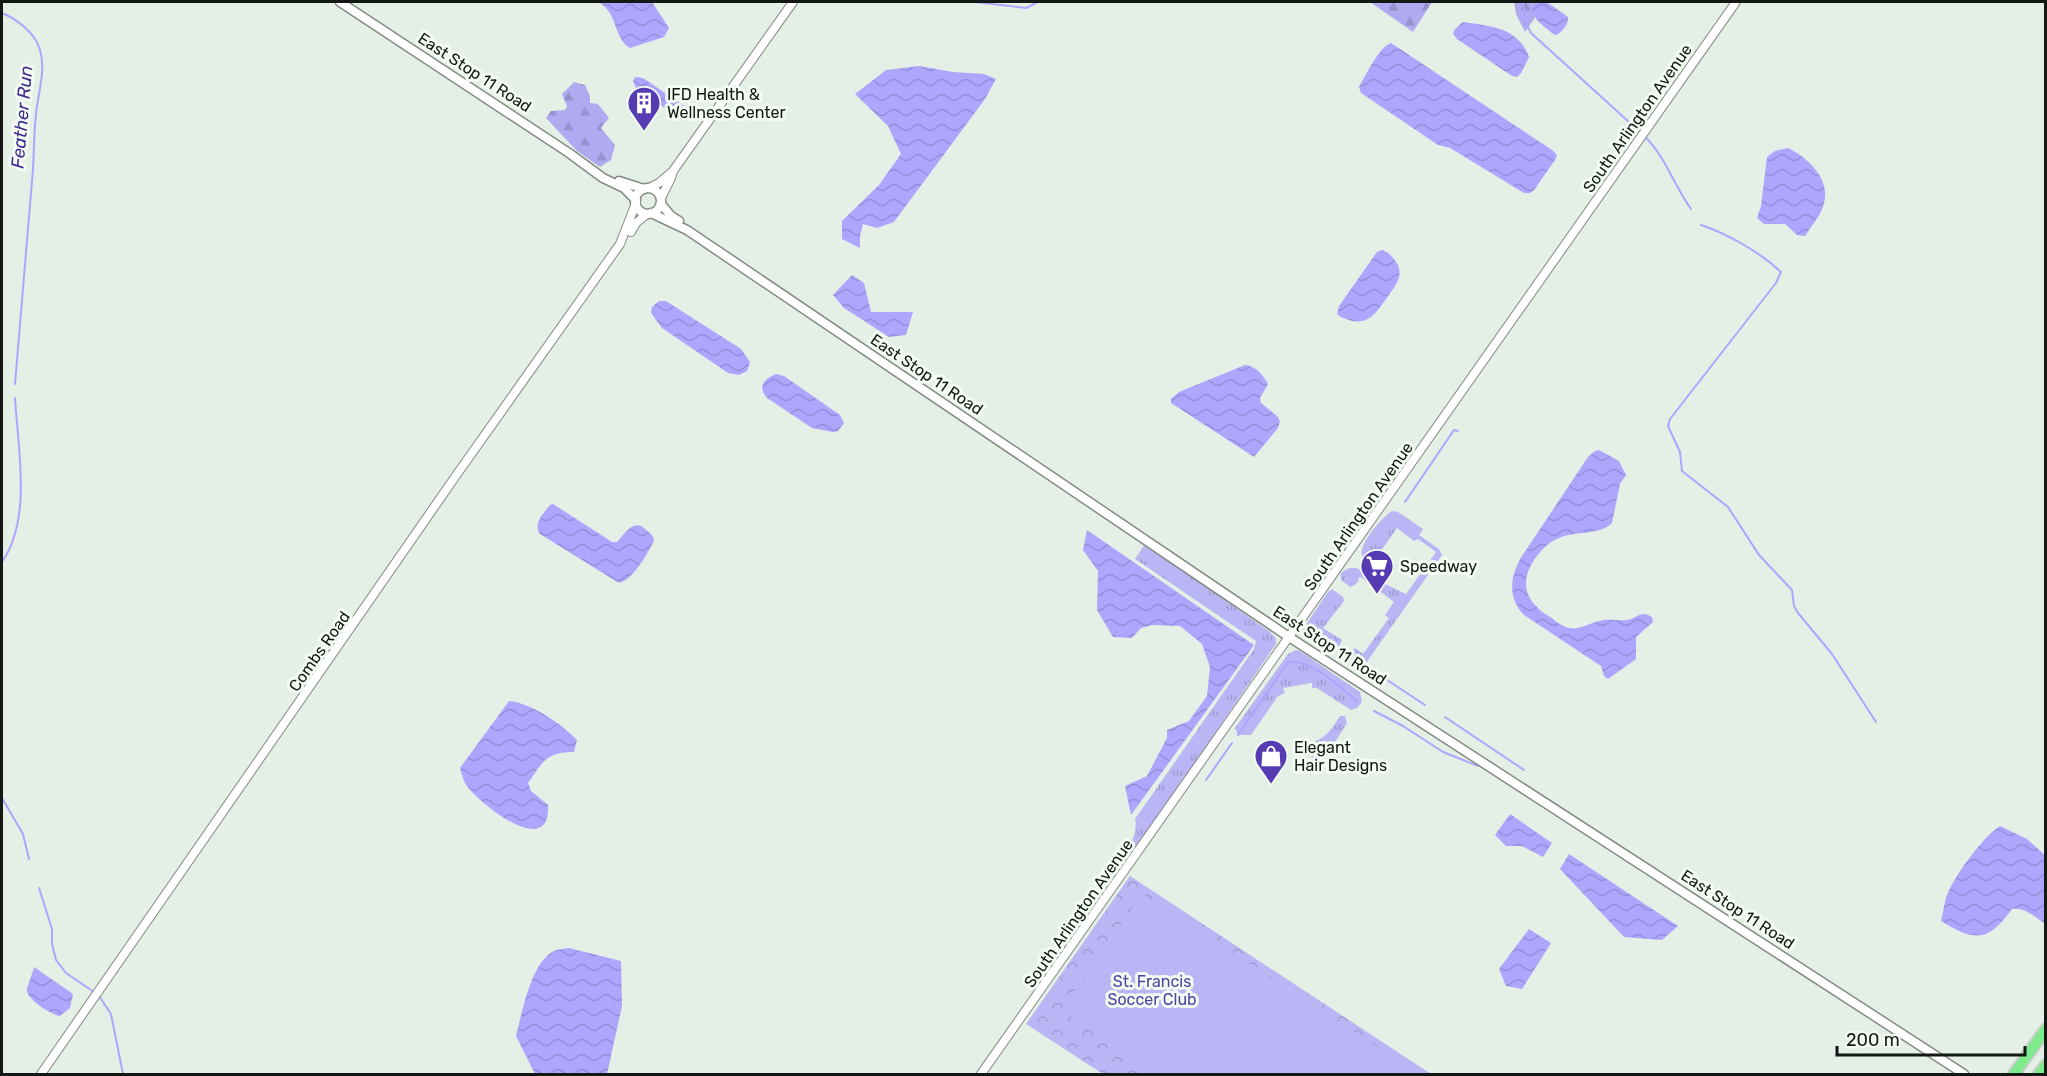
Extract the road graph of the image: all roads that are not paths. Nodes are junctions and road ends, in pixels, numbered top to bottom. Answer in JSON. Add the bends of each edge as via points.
{"nodes":[{"id":1,"x":340,"y":2,"type":"edge"},
{"id":2,"x":793,"y":2,"type":"edge"},
{"id":3,"x":1736,"y":2,"type":"edge"},
{"id":4,"x":592,"y":168,"type":"junction"},
{"id":5,"x":673,"y":171,"type":"junction"},
{"id":6,"x":647,"y":189,"type":"junction"},
{"id":7,"x":661,"y":201,"type":"junction"},
{"id":8,"x":636,"y":202,"type":"junction"},
{"id":9,"x":649,"y":213,"type":"junction"},
{"id":10,"x":687,"y":231,"type":"junction"},
{"id":11,"x":620,"y":244,"type":"junction"},
{"id":12,"x":1289,"y":637,"type":"junction"},
{"id":13,"x":2046,"y":1029,"type":"edge"},
{"id":14,"x":2046,"y":1065,"type":"edge"},
{"id":15,"x":41,"y":1074,"type":"edge"},
{"id":16,"x":981,"y":1074,"type":"edge"},
{"id":17,"x":1964,"y":1074,"type":"edge"},
{"id":18,"x":2014,"y":1074,"type":"edge"},
{"id":19,"x":2039,"y":1074,"type":"edge"}],
"edges":[{"from":1,"to":4,"type":"main road","name":"East Stop 11 Road"},
{"from":2,"to":5,"type":"street"},
{"from":3,"to":12,"type":"street","name":"South Arlington Avenue"},
{"from":4,"to":6,"type":"main road","name":"East Stop 11 Road"},
{"from":4,"to":8,"type":"main road","name":"East Stop 11 Road","via":[[624,188]]},
{"from":5,"to":6,"type":"street"},
{"from":5,"to":7,"type":"street"},
{"from":6,"to":7,"type":"main road","via":[[657,192]]},
{"from":6,"to":8,"type":"main road","via":[[638,193]]},
{"from":7,"to":9,"type":"main road","via":[[657,210]]},
{"from":7,"to":10,"type":"main road","name":"East Stop 11 Road"},
{"from":8,"to":9,"type":"main road","via":[[639,210]]},
{"from":8,"to":11,"type":"street","name":"Combs Road"},
{"from":9,"to":10,"type":"main road","name":"East Stop 11 Road"},
{"from":9,"to":11,"type":"street","name":"Combs Road"},
{"from":10,"to":12,"type":"main road","name":"East Stop 11 Road"},
{"from":11,"to":15,"type":"street","name":"Combs Road"},
{"from":12,"to":16,"type":"street","name":"South Arlington Avenue"},
{"from":12,"to":17,"type":"main road","name":"East Stop 11 Road"},
{"from":13,"to":18,"type":"highway"},
{"from":14,"to":19,"type":"highway"}]}
